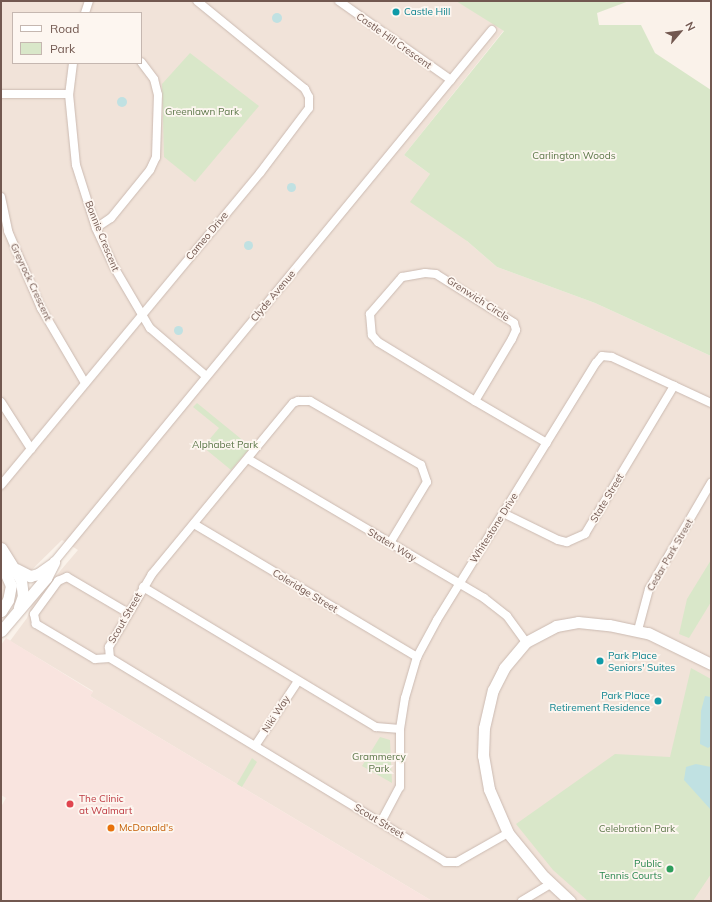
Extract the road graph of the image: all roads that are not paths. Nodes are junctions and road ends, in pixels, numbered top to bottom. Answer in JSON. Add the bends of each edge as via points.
{"nodes":[{"id":1,"x":89,"y":1,"type":"edge"},
{"id":2,"x":197,"y":1,"type":"edge"},
{"id":3,"x":339,"y":1,"type":"edge"},
{"id":4,"x":85,"y":12,"type":"edge"},
{"id":5,"x":492,"y":30,"type":"dead end"},
{"id":6,"x":142,"y":63,"type":"edge"},
{"id":7,"x":73,"y":64,"type":"edge"},
{"id":8,"x":451,"y":80,"type":"junction"},
{"id":9,"x":1,"y":94,"type":"edge"},
{"id":10,"x":69,"y":94,"type":"junction"},
{"id":11,"x":1,"y":197,"type":"edge"},
{"id":12,"x":96,"y":228,"type":"junction"},
{"id":13,"x":141,"y":315,"type":"junction"},
{"id":14,"x":206,"y":376,"type":"junction"},
{"id":15,"x":86,"y":383,"type":"junction"},
{"id":16,"x":674,"y":386,"type":"junction"},
{"id":17,"x":475,"y":400,"type":"junction"},
{"id":18,"x":1,"y":402,"type":"edge"},
{"id":19,"x":711,"y":403,"type":"edge"},
{"id":20,"x":547,"y":443,"type":"junction"},
{"id":21,"x":30,"y":449,"type":"junction"},
{"id":22,"x":248,"y":459,"type":"junction"},
{"id":23,"x":711,"y":483,"type":"edge"},
{"id":24,"x":1,"y":485,"type":"edge"},
{"id":25,"x":503,"y":513,"type":"junction"},
{"id":26,"x":194,"y":524,"type":"junction"},
{"id":27,"x":390,"y":543,"type":"junction"},
{"id":28,"x":1,"y":548,"type":"edge"},
{"id":29,"x":54,"y":562,"type":"junction"},
{"id":30,"x":1,"y":563,"type":"edge"},
{"id":31,"x":16,"y":568,"type":"junction"},
{"id":32,"x":459,"y":584,"type":"junction"},
{"id":33,"x":143,"y":587,"type":"junction"},
{"id":34,"x":3,"y":608,"type":"edge"},
{"id":35,"x":16,"y":613,"type":"junction"},
{"id":36,"x":128,"y":613,"type":"junction"},
{"id":37,"x":638,"y":630,"type":"junction"},
{"id":38,"x":1,"y":631,"type":"edge"},
{"id":39,"x":526,"y":642,"type":"junction"},
{"id":40,"x":417,"y":657,"type":"junction"},
{"id":41,"x":110,"y":658,"type":"junction"},
{"id":42,"x":711,"y":664,"type":"edge"},
{"id":43,"x":298,"y":681,"type":"junction"},
{"id":44,"x":400,"y":729,"type":"junction"},
{"id":45,"x":255,"y":746,"type":"junction"},
{"id":46,"x":381,"y":822,"type":"junction"},
{"id":47,"x":508,"y":833,"type":"junction"},
{"id":48,"x":550,"y":884,"type":"junction"},
{"id":49,"x":522,"y":901,"type":"edge"},
{"id":50,"x":570,"y":901,"type":"edge"}],
"edges":[{"from":1,"to":4,"type":"street"},
{"from":2,"to":13,"type":"street","name":"Cameo Drive","via":[[305,89],[309,97],[309,108],[260,173]]},
{"from":3,"to":8,"type":"street","name":"Castle Hill Crescent"},
{"from":5,"to":8,"type":"street","name":"Clyde Avenue"},
{"from":6,"to":12,"type":"street","via":[[154,79],[158,95],[156,157],[150,170],[111,218]]},
{"from":7,"to":10,"type":"street","name":"Bonnie Crescent"},
{"from":8,"to":14,"type":"street","name":"Clyde Avenue"},
{"from":9,"to":10,"type":"street"},
{"from":10,"to":12,"type":"street","name":"Bonnie Crescent","via":[[76,165]]},
{"from":11,"to":15,"type":"street","name":"Greyrock Crescent","via":[[8,231],[41,308]]},
{"from":12,"to":13,"type":"street","name":"Bonnie Crescent"},
{"from":13,"to":14,"type":"street","name":"Bonnie Crescent","via":[[150,328]]},
{"from":13,"to":15,"type":"street","name":"Cameo Drive"},
{"from":14,"to":29,"type":"street","name":"Clyde Avenue"},
{"from":15,"to":21,"type":"street","name":"Cameo Drive"},
{"from":16,"to":19,"type":"street","name":"Whitestone Drive"},
{"from":16,"to":20,"type":"street","name":"Whitestone Drive","via":[[612,357],[602,356]]},
{"from":16,"to":25,"type":"street","name":"State Street","via":[[585,534],[567,542],[558,540]]},
{"from":17,"to":17,"type":"street","name":"Grenwich Circle","via":[[512,339],[516,330],[514,323],[436,274],[402,277],[370,314],[372,335],[378,342]]},
{"from":17,"to":20,"type":"street","name":"Grenwich Circle"},
{"from":18,"to":21,"type":"street"},
{"from":20,"to":25,"type":"street","name":"Whitestone Drive"},
{"from":21,"to":24,"type":"street","name":"Cameo Drive"},
{"from":22,"to":26,"type":"street","name":"Scout Street"},
{"from":22,"to":27,"type":"street","name":"Staten Way"},
{"from":22,"to":27,"type":"street","name":"Scout Street","via":[[292,404],[305,400],[421,465],[427,482]]},
{"from":23,"to":37,"type":"street","name":"Cedar Park Street","via":[[649,589]]},
{"from":25,"to":32,"type":"street","name":"Whitestone Drive"},
{"from":26,"to":33,"type":"street","name":"Scout Street"},
{"from":26,"to":40,"type":"street","name":"Coleridge Street"},
{"from":27,"to":32,"type":"street","name":"Staten Way"},
{"from":28,"to":31,"type":"street"},
{"from":29,"to":31,"type":"street","via":[[38,574],[30,576]]},
{"from":29,"to":35,"type":"street","via":[[46,578]]},
{"from":30,"to":34,"type":"street","via":[[11,585]]},
{"from":31,"to":35,"type":"street","via":[[23,596]]},
{"from":32,"to":39,"type":"street","name":"Staten Way","via":[[496,606]]},
{"from":32,"to":40,"type":"street","name":"Whitestone Drive"},
{"from":33,"to":36,"type":"street","name":"Scout Street"},
{"from":33,"to":43,"type":"street"},
{"from":35,"to":38,"type":"street"},
{"from":36,"to":41,"type":"street","name":"Scout Street","via":[[109,647]]},
{"from":36,"to":41,"type":"street","via":[[67,577],[58,581],[34,614],[36,624],[95,659]]},
{"from":37,"to":39,"type":"street","via":[[598,623],[570,622],[549,629]]},
{"from":37,"to":42,"type":"street","via":[[664,639]]},
{"from":39,"to":47,"type":"street","via":[[508,662],[497,682],[488,708],[483,737],[484,764],[489,789]]},
{"from":40,"to":44,"type":"street","name":"Whitestone Drive","via":[[405,698]]},
{"from":41,"to":45,"type":"street","name":"Scout Street"},
{"from":43,"to":44,"type":"street","via":[[376,727]]},
{"from":43,"to":45,"type":"street","name":"Niki Way"},
{"from":44,"to":46,"type":"street","name":"Whitestone Drive","via":[[402,779]]},
{"from":45,"to":46,"type":"street","name":"Scout Street"},
{"from":46,"to":47,"type":"street","name":"Scout Street","via":[[445,862],[453,863]]},
{"from":47,"to":48,"type":"street"},
{"from":48,"to":49,"type":"street"},
{"from":48,"to":50,"type":"street"}]}
